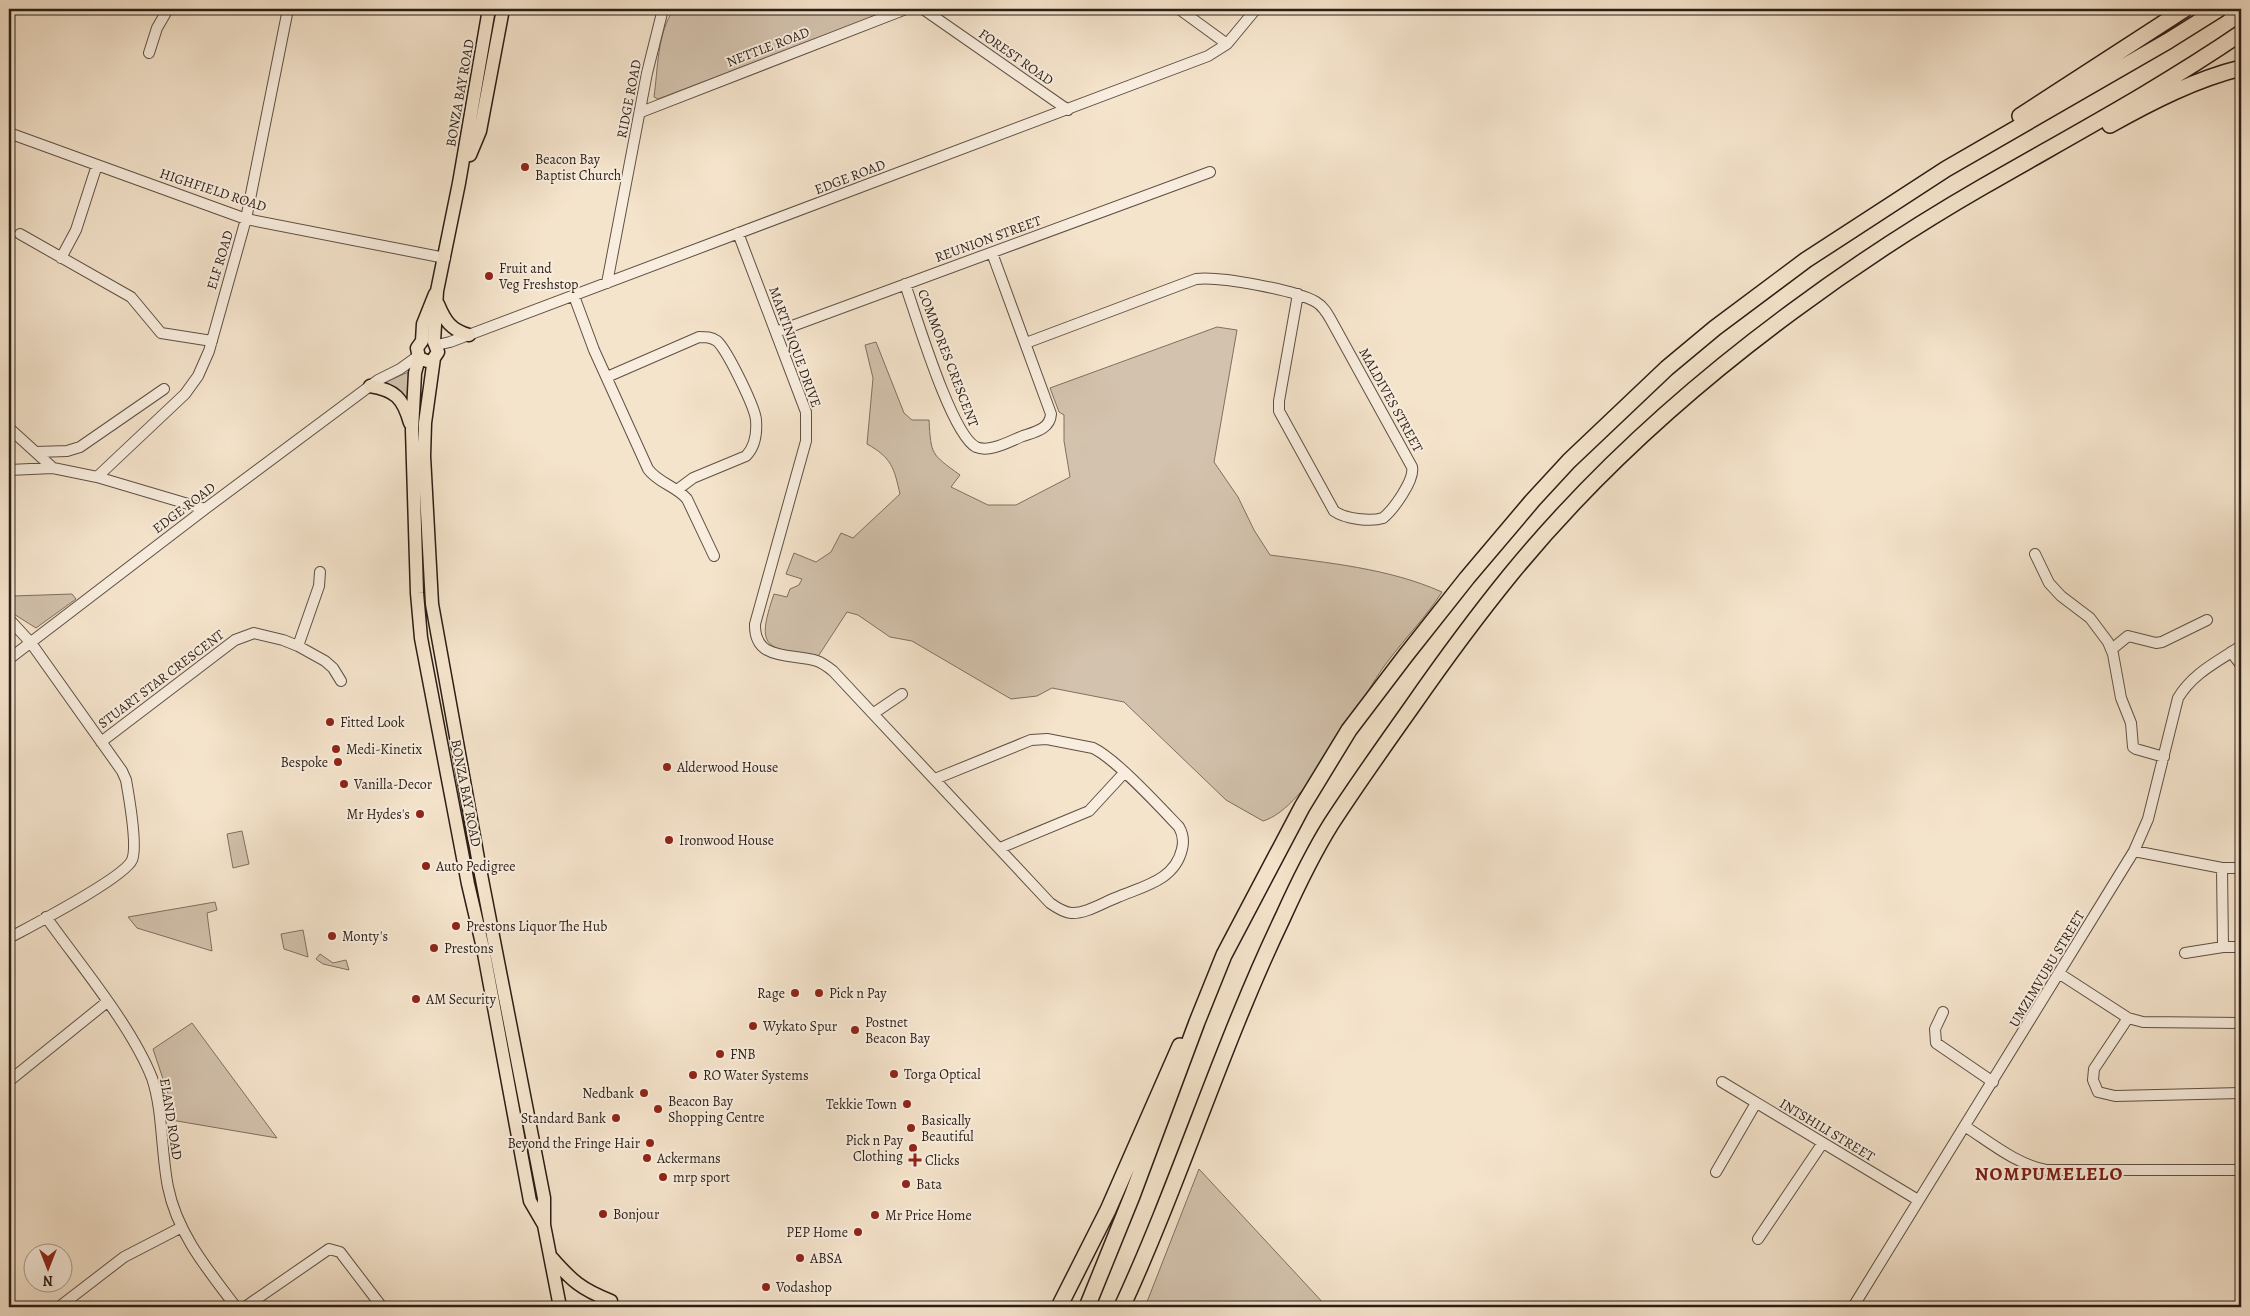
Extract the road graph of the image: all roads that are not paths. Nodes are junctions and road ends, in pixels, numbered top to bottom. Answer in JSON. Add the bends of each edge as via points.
{"nodes":[{"id":1,"x":168,"y":9,"type":"edge"},
{"id":2,"x":288,"y":9,"type":"edge"},
{"id":3,"x":489,"y":9,"type":"edge"},
{"id":4,"x":503,"y":9,"type":"edge"},
{"id":5,"x":663,"y":9,"type":"edge"},
{"id":6,"x":906,"y":9,"type":"edge"},
{"id":7,"x":923,"y":9,"type":"edge"},
{"id":8,"x":1179,"y":9,"type":"edge"},
{"id":9,"x":1256,"y":9,"type":"edge"},
{"id":10,"x":2185,"y":9,"type":"edge"},
{"id":11,"x":2219,"y":9,"type":"edge"},
{"id":12,"x":2241,"y":33,"type":"edge"},
{"id":13,"x":1227,"y":44,"type":"junction"},
{"id":14,"x":149,"y":52,"type":"dead end"},
{"id":15,"x":2241,"y":68,"type":"edge"},
{"id":16,"x":1068,"y":110,"type":"junction"},
{"id":17,"x":641,"y":112,"type":"junction"},
{"id":18,"x":9,"y":133,"type":"edge"},
{"id":19,"x":97,"y":165,"type":"junction"},
{"id":20,"x":1946,"y":169,"type":"junction"},
{"id":21,"x":1210,"y":172,"type":"dead end"},
{"id":22,"x":459,"y":183,"type":"junction"},
{"id":23,"x":246,"y":219,"type":"junction"},
{"id":24,"x":738,"y":233,"type":"junction"},
{"id":25,"x":20,"y":234,"type":"dead end"},
{"id":26,"x":1876,"y":252,"type":"junction"},
{"id":27,"x":992,"y":253,"type":"junction"},
{"id":28,"x":61,"y":258,"type":"junction"},
{"id":29,"x":444,"y":258,"type":"junction"},
{"id":30,"x":607,"y":283,"type":"junction"},
{"id":31,"x":905,"y":284,"type":"junction"},
{"id":32,"x":1298,"y":294,"type":"junction"},
{"id":33,"x":437,"y":296,"type":"junction"},
{"id":34,"x":574,"y":296,"type":"junction"},
{"id":35,"x":776,"y":332,"type":"junction"},
{"id":36,"x":469,"y":335,"type":"junction"},
{"id":37,"x":212,"y":341,"type":"junction"},
{"id":38,"x":1026,"y":343,"type":"junction"},
{"id":39,"x":424,"y":348,"type":"junction"},
{"id":40,"x":606,"y":376,"type":"junction"},
{"id":41,"x":374,"y":383,"type":"junction"},
{"id":42,"x":164,"y":389,"type":"dead end"},
{"id":43,"x":9,"y":428,"type":"edge"},
{"id":44,"x":412,"y":430,"type":"junction"},
{"id":45,"x":36,"y":452,"type":"junction"},
{"id":46,"x":53,"y":468,"type":"junction"},
{"id":47,"x":9,"y":470,"type":"edge"},
{"id":48,"x":98,"y":477,"type":"junction"},
{"id":49,"x":677,"y":490,"type":"junction"},
{"id":50,"x":205,"y":508,"type":"junction"},
{"id":51,"x":2035,"y":554,"type":"dead end"},
{"id":52,"x":714,"y":556,"type":"dead end"},
{"id":53,"x":320,"y":572,"type":"dead end"},
{"id":54,"x":9,"y":619,"type":"edge"},
{"id":55,"x":2207,"y":620,"type":"dead end"},
{"id":56,"x":31,"y":643,"type":"junction"},
{"id":57,"x":298,"y":646,"type":"junction"},
{"id":58,"x":2241,"y":646,"type":"edge"},
{"id":59,"x":2112,"y":649,"type":"junction"},
{"id":60,"x":2231,"y":652,"type":"junction"},
{"id":61,"x":9,"y":659,"type":"edge"},
{"id":62,"x":2241,"y":665,"type":"edge"},
{"id":63,"x":341,"y":681,"type":"dead end"},
{"id":64,"x":902,"y":694,"type":"dead end"},
{"id":65,"x":874,"y":713,"type":"junction"},
{"id":66,"x":101,"y":742,"type":"junction"},
{"id":67,"x":2164,"y":757,"type":"junction"},
{"id":68,"x":1124,"y":773,"type":"junction"},
{"id":69,"x":935,"y":779,"type":"junction"},
{"id":70,"x":1000,"y":848,"type":"junction"},
{"id":71,"x":2134,"y":851,"type":"junction"},
{"id":72,"x":2222,"y":868,"type":"junction"},
{"id":73,"x":2241,"y":868,"type":"edge"},
{"id":74,"x":46,"y":917,"type":"junction"},
{"id":75,"x":9,"y":938,"type":"edge"},
{"id":76,"x":2241,"y":946,"type":"edge"},
{"id":77,"x":2223,"y":947,"type":"junction"},
{"id":78,"x":2185,"y":953,"type":"dead end"},
{"id":79,"x":2060,"y":974,"type":"junction"},
{"id":80,"x":107,"y":1002,"type":"junction"},
{"id":81,"x":1943,"y":1012,"type":"dead end"},
{"id":82,"x":2128,"y":1018,"type":"junction"},
{"id":83,"x":1197,"y":1022,"type":"junction"},
{"id":84,"x":2241,"y":1023,"type":"edge"},
{"id":85,"x":9,"y":1081,"type":"edge"},
{"id":86,"x":1722,"y":1082,"type":"dead end"},
{"id":87,"x":1994,"y":1082,"type":"junction"},
{"id":88,"x":2241,"y":1093,"type":"edge"},
{"id":89,"x":1756,"y":1103,"type":"junction"},
{"id":90,"x":1966,"y":1127,"type":"junction"},
{"id":91,"x":1822,"y":1144,"type":"junction"},
{"id":92,"x":2241,"y":1170,"type":"edge"},
{"id":93,"x":1716,"y":1172,"type":"dead end"},
{"id":94,"x":1918,"y":1200,"type":"junction"},
{"id":95,"x":544,"y":1225,"type":"junction"},
{"id":96,"x":182,"y":1227,"type":"junction"},
{"id":97,"x":1758,"y":1239,"type":"dead end"},
{"id":98,"x":550,"y":1255,"type":"junction"},
{"id":99,"x":603,"y":1304,"type":"edge"},
{"id":100,"x":59,"y":1307,"type":"edge"},
{"id":101,"x":236,"y":1307,"type":"edge"},
{"id":102,"x":245,"y":1307,"type":"edge"},
{"id":103,"x":382,"y":1307,"type":"edge"},
{"id":104,"x":560,"y":1307,"type":"edge"},
{"id":105,"x":1059,"y":1307,"type":"edge"},
{"id":106,"x":1087,"y":1307,"type":"edge"},
{"id":107,"x":1122,"y":1307,"type":"edge"},
{"id":108,"x":1853,"y":1307,"type":"edge"}],
"edges":[{"from":1,"to":14,"type":"street"},
{"from":2,"to":23,"type":"street","name":"ELF ROAD"},
{"from":3,"to":22,"type":"main road","name":"BONZA BAY ROAD"},
{"from":4,"to":22,"type":"main road","name":"BONZA BAY ROAD","via":[[480,131]]},
{"from":5,"to":17,"type":"street","name":"RIDGE ROAD"},
{"from":6,"to":17,"type":"street","name":"NETTLE ROAD"},
{"from":7,"to":16,"type":"street","name":"FOREST ROAD"},
{"from":8,"to":13,"type":"street"},
{"from":9,"to":13,"type":"street","name":"EDGE ROAD"},
{"from":10,"to":20,"type":"highway","via":[[1993,134]]},
{"from":11,"to":20,"type":"highway"},
{"from":12,"to":26,"type":"highway","via":[[2154,89],[1985,185]]},
{"from":13,"to":16,"type":"street","name":"EDGE ROAD","via":[[1208,56]]},
{"from":15,"to":26,"type":"highway","via":[[2175,92],[1924,230]]},
{"from":16,"to":24,"type":"street","name":"EDGE ROAD"},
{"from":17,"to":30,"type":"street","name":"RIDGE ROAD"},
{"from":18,"to":19,"type":"street","name":"HIGHFIELD ROAD"},
{"from":19,"to":23,"type":"street","name":"HIGHFIELD ROAD"},
{"from":19,"to":28,"type":"street","via":[[76,230]]},
{"from":20,"to":83,"type":"highway","via":[[1806,260],[1715,328],[1611,419],[1533,500],[1467,578],[1349,730],[1255,892],[1224,954]]},
{"from":21,"to":27,"type":"street","name":"REUNION STREET"},
{"from":22,"to":29,"type":"main road","name":"BONZA BAY ROAD"},
{"from":23,"to":29,"type":"street","name":"HIGHFIELD ROAD"},
{"from":23,"to":37,"type":"street","name":"ELF ROAD"},
{"from":24,"to":30,"type":"street","name":"EDGE ROAD"},
{"from":24,"to":35,"type":"street","name":"MARTINIQUE DRIVE"},
{"from":25,"to":28,"type":"street"},
{"from":26,"to":107,"type":"highway","via":[[1739,352],[1640,437],[1577,500],[1513,572],[1430,681],[1329,828],[1284,914],[1230,1037]]},
{"from":27,"to":31,"type":"street","name":"REUNION STREET"},
{"from":27,"to":38,"type":"street","name":"COMMORES CRESCENT"},
{"from":28,"to":37,"type":"street","via":[[131,297],[161,333]]},
{"from":29,"to":33,"type":"main road","name":"BONZA BAY ROAD"},
{"from":30,"to":34,"type":"street","name":"EDGE ROAD"},
{"from":31,"to":35,"type":"street","name":"REUNION STREET"},
{"from":31,"to":38,"type":"street","name":"COMMORES CRESCENT","via":[[955,421],[962,434],[976,447],[990,448],[1016,439],[1040,430],[1051,419]]},
{"from":32,"to":32,"type":"street","name":"MALDIVES STREET","via":[[1316,302],[1326,312],[1412,467],[1412,479],[1383,518],[1366,519],[1334,511],[1280,411]]},
{"from":32,"to":38,"type":"street","name":"MALDIVES STREET","via":[[1222,279],[1196,279]]},
{"from":33,"to":36,"type":"main road","via":[[450,326]]},
{"from":33,"to":39,"type":"main road","name":"BONZA BAY ROAD","via":[[423,324]]},
{"from":34,"to":36,"type":"street","name":"EDGE ROAD"},
{"from":34,"to":40,"type":"street"},
{"from":35,"to":65,"type":"street","name":"MARTINIQUE DRIVE","via":[[806,412],[807,434],[754,624],[756,638],[774,653],[824,664]]},
{"from":36,"to":39,"type":"street","name":"EDGE ROAD"},
{"from":37,"to":48,"type":"street","name":"ELF ROAD","via":[[201,370],[186,394]]},
{"from":39,"to":41,"type":"street","name":"EDGE ROAD","via":[[400,369]]},
{"from":39,"to":44,"type":"main road","name":"BONZA BAY ROAD","via":[[415,373]]},
{"from":39,"to":95,"type":"main road","name":"BONZA BAY ROAD","via":[[427,361],[434,358],[424,456],[432,604],[544,1198]]},
{"from":40,"to":49,"type":"street","via":[[648,469],[657,479]]},
{"from":40,"to":49,"type":"street","via":[[699,337],[716,340],[727,353],[755,415],[751,451],[693,478]]},
{"from":41,"to":44,"type":"main road","via":[[395,394],[405,408]]},
{"from":41,"to":50,"type":"street","name":"EDGE ROAD"},
{"from":42,"to":45,"type":"street","via":[[91,442],[67,451]]},
{"from":43,"to":45,"type":"street"},
{"from":44,"to":95,"type":"main road","name":"BONZA BAY ROAD","via":[[421,638],[468,884],[484,948],[530,1201]]},
{"from":45,"to":46,"type":"street"},
{"from":46,"to":47,"type":"street"},
{"from":46,"to":48,"type":"street"},
{"from":48,"to":50,"type":"street"},
{"from":49,"to":52,"type":"street","via":[[691,506]]},
{"from":50,"to":56,"type":"street","name":"EDGE ROAD"},
{"from":51,"to":59,"type":"street","via":[[2049,583],[2090,618]]},
{"from":53,"to":57,"type":"street","via":[[319,586]]},
{"from":54,"to":56,"type":"street"},
{"from":55,"to":59,"type":"street","via":[[2159,643],[2128,636]]},
{"from":56,"to":61,"type":"street","name":"EDGE ROAD"},
{"from":56,"to":66,"type":"street"},
{"from":57,"to":63,"type":"street","name":"STUART STAR CRESCENT","via":[[333,668]]},
{"from":57,"to":66,"type":"street","name":"STUART STAR CRESCENT","via":[[263,634],[254,633],[240,638]]},
{"from":58,"to":60,"type":"street","name":"UMZIMVUBU STREET"},
{"from":59,"to":67,"type":"street","via":[[2133,747]]},
{"from":60,"to":62,"type":"street"},
{"from":60,"to":67,"type":"street","name":"UMZIMVUBU STREET","via":[[2185,686],[2178,698]]},
{"from":64,"to":65,"type":"street"},
{"from":65,"to":69,"type":"street","name":"MARTINIQUE DRIVE"},
{"from":66,"to":74,"type":"street","via":[[126,780],[134,848],[131,862],[116,876]]},
{"from":67,"to":71,"type":"street","name":"UMZIMVUBU STREET","via":[[2148,819]]},
{"from":68,"to":69,"type":"street","via":[[1093,748],[1040,738]]},
{"from":68,"to":70,"type":"street","via":[[1089,811]]},
{"from":68,"to":70,"type":"street","name":"MARTINIQUE DRIVE","via":[[1182,832],[1183,844],[1177,865],[1165,877],[1088,909],[1070,913],[1050,903]]},
{"from":69,"to":70,"type":"street","name":"MARTINIQUE DRIVE"},
{"from":71,"to":72,"type":"street"},
{"from":71,"to":79,"type":"street","name":"UMZIMVUBU STREET"},
{"from":72,"to":73,"type":"street"},
{"from":72,"to":77,"type":"street"},
{"from":74,"to":75,"type":"street"},
{"from":74,"to":80,"type":"street","name":"ELAND ROAD"},
{"from":76,"to":77,"type":"street"},
{"from":77,"to":78,"type":"street"},
{"from":79,"to":82,"type":"street"},
{"from":79,"to":87,"type":"street","name":"UMZIMVUBU STREET"},
{"from":80,"to":85,"type":"street"},
{"from":80,"to":96,"type":"street","name":"ELAND ROAD","via":[[138,1048],[152,1080],[168,1187]]},
{"from":81,"to":87,"type":"street","via":[[1935,1029],[1936,1044]]},
{"from":82,"to":84,"type":"street","via":[[2143,1022]]},
{"from":82,"to":88,"type":"street","via":[[2094,1070],[2093,1080],[2098,1092],[2115,1096]]},
{"from":83,"to":105,"type":"highway","via":[[1171,1063],[1108,1210]]},
{"from":83,"to":106,"type":"highway","via":[[1161,1123]]},
{"from":86,"to":89,"type":"street","name":"INTSHILI STREET"},
{"from":87,"to":90,"type":"street","name":"UMZIMVUBU STREET"},
{"from":89,"to":91,"type":"street","name":"INTSHILI STREET"},
{"from":89,"to":93,"type":"street"},
{"from":90,"to":92,"type":"street","via":[[2012,1157],[2046,1170]]},
{"from":90,"to":94,"type":"street","name":"UMZIMVUBU STREET"},
{"from":91,"to":94,"type":"street","name":"INTSHILI STREET"},
{"from":91,"to":97,"type":"street"},
{"from":94,"to":108,"type":"street","name":"UMZIMVUBU STREET"},
{"from":95,"to":98,"type":"main road","name":"BONZA BAY ROAD"},
{"from":96,"to":100,"type":"street","via":[[124,1257]]},
{"from":96,"to":101,"type":"street","name":"ELAND ROAD","via":[[192,1248]]},
{"from":98,"to":99,"type":"main road","via":[[574,1283]]},
{"from":98,"to":104,"type":"main road","name":"BONZA BAY ROAD"},
{"from":102,"to":103,"type":"street","via":[[329,1249],[340,1252]]}]}
